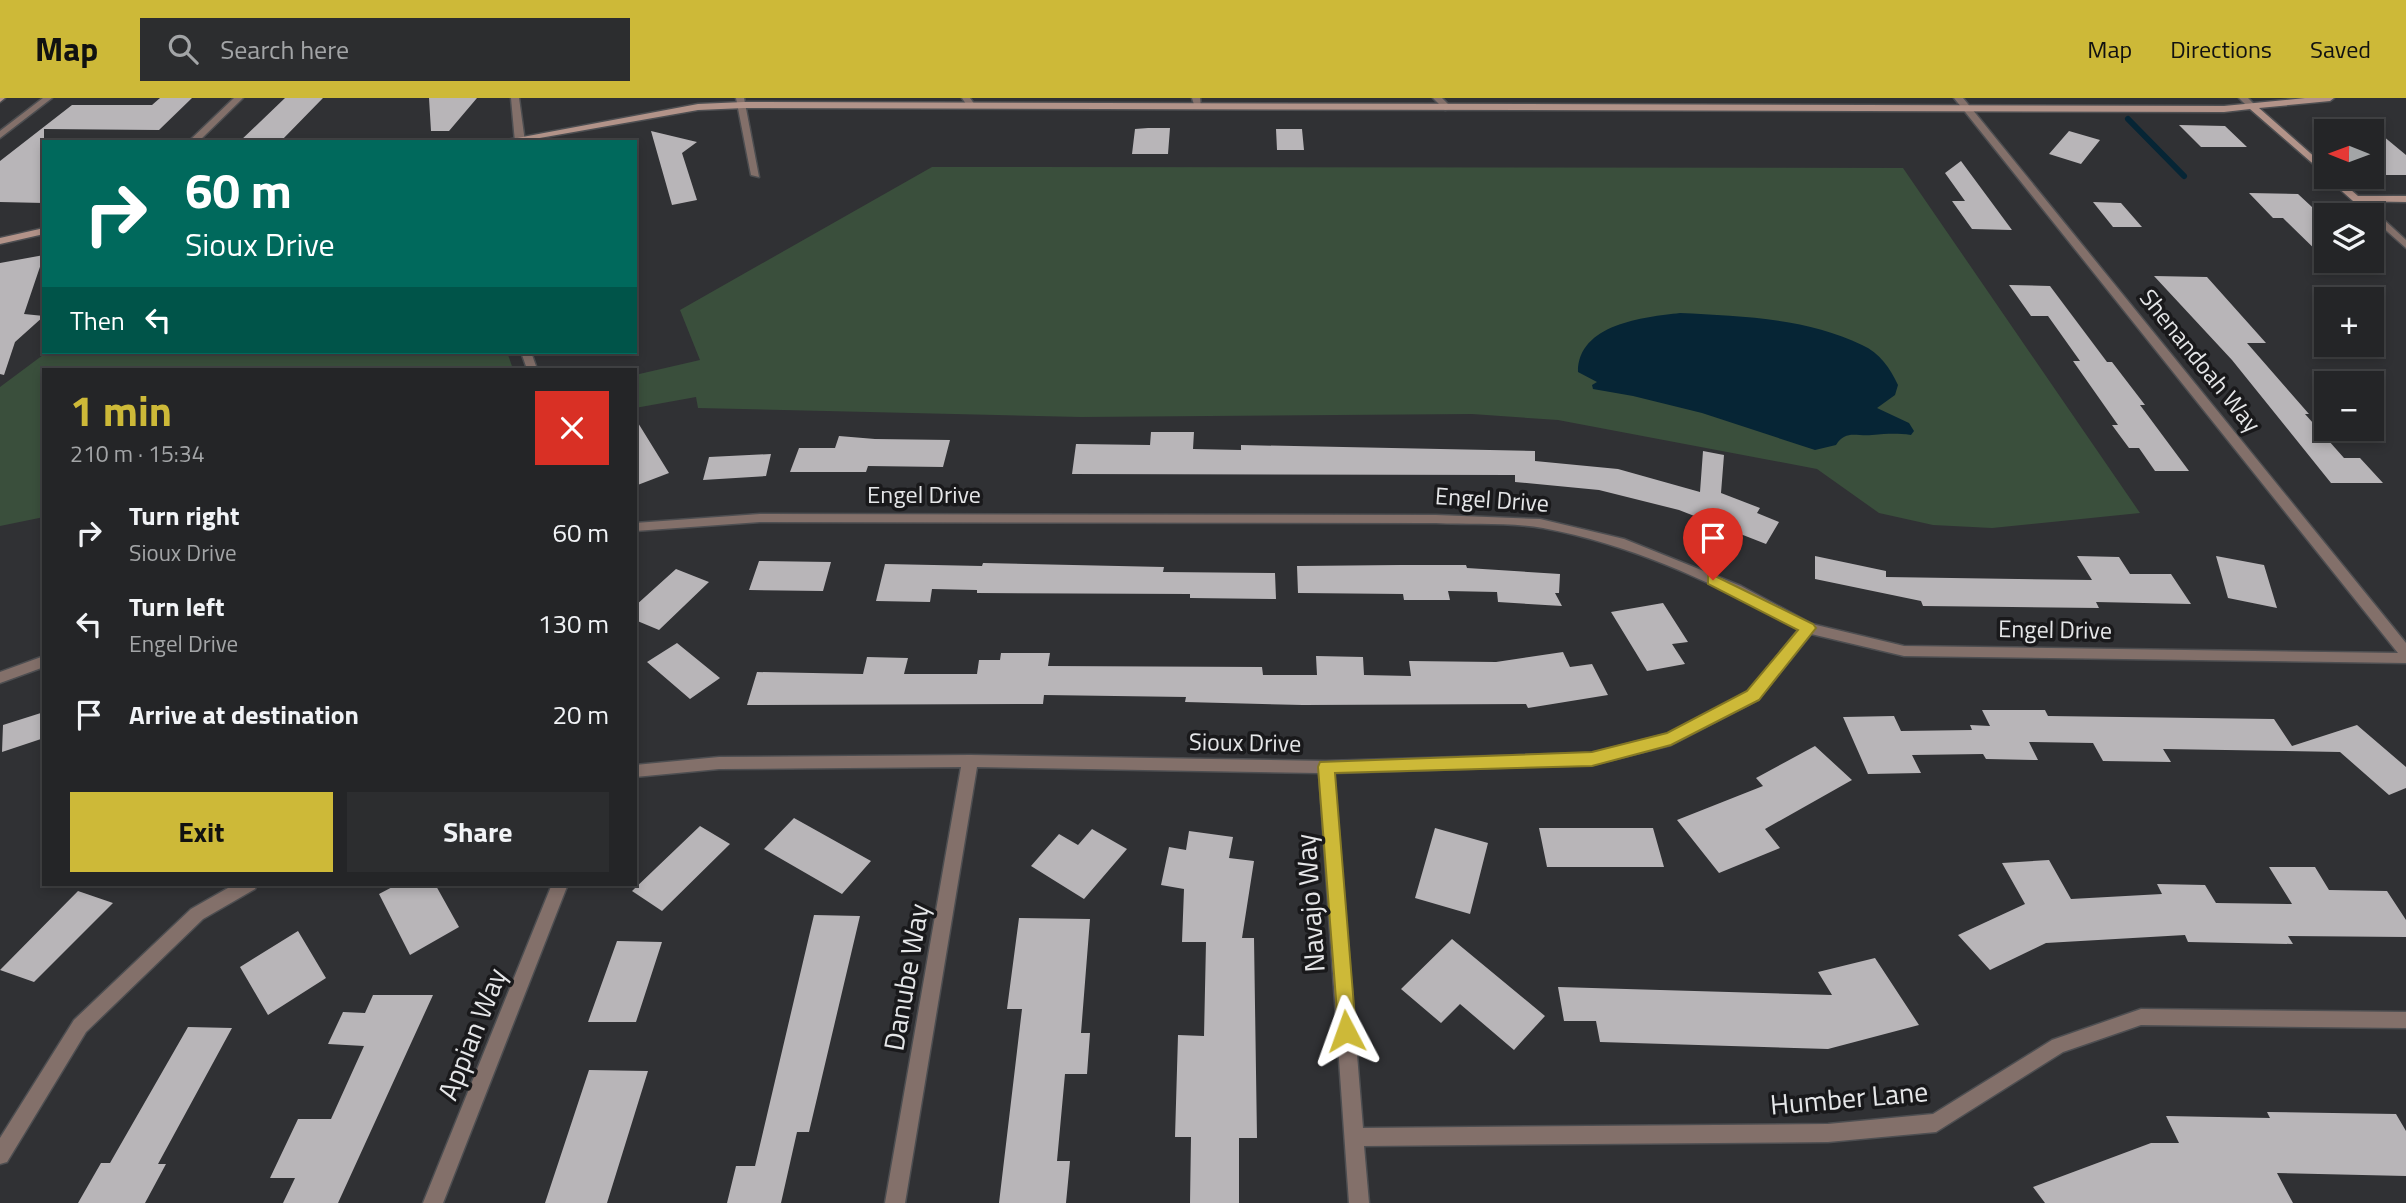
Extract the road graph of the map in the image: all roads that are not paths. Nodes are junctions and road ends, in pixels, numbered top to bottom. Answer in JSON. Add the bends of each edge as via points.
{"nodes":[{"id":1,"x":48,"y":98,"type":"edge"},
{"id":2,"x":239,"y":98,"type":"edge"},
{"id":3,"x":515,"y":98,"type":"edge"},
{"id":4,"x":1437,"y":98,"type":"edge"},
{"id":5,"x":1958,"y":98,"type":"edge"},
{"id":6,"x":2243,"y":98,"type":"edge"},
{"id":7,"x":2330,"y":98,"type":"edge"},
{"id":8,"x":742,"y":102,"type":"edge"},
{"id":9,"x":968,"y":102,"type":"edge"},
{"id":10,"x":1197,"y":102,"type":"edge"},
{"id":11,"x":1965,"y":107,"type":"junction"},
{"id":12,"x":2253,"y":107,"type":"junction"},
{"id":13,"x":1448,"y":108,"type":"junction"},
{"id":14,"x":0,"y":135,"type":"edge"},
{"id":15,"x":193,"y":140,"type":"edge"},
{"id":16,"x":520,"y":140,"type":"edge"},
{"id":17,"x":2314,"y":161,"type":"edge"},
{"id":18,"x":756,"y":175,"type":"dead end"},
{"id":19,"x":2345,"y":189,"type":"edge"},
{"id":20,"x":2356,"y":199,"type":"junction"},
{"id":21,"x":2406,"y":199,"type":"edge"},
{"id":22,"x":42,"y":231,"type":"edge"},
{"id":23,"x":0,"y":241,"type":"edge"},
{"id":24,"x":2406,"y":244,"type":"edge"},
{"id":25,"x":637,"y":527,"type":"edge"},
{"id":26,"x":1808,"y":628,"type":"junction"},
{"id":27,"x":2406,"y":655,"type":"edge"},
{"id":28,"x":42,"y":662,"type":"edge"},
{"id":29,"x":0,"y":678,"type":"edge"},
{"id":30,"x":970,"y":761,"type":"junction"},
{"id":31,"x":1326,"y":767,"type":"junction"},
{"id":32,"x":637,"y":771,"type":"edge"},
{"id":33,"x":246,"y":886,"type":"edge"},
{"id":34,"x":558,"y":886,"type":"edge"},
{"id":35,"x":2406,"y":1020,"type":"edge"},
{"id":36,"x":1355,"y":1137,"type":"junction"},
{"id":37,"x":0,"y":1155,"type":"edge"},
{"id":38,"x":433,"y":1203,"type":"edge"},
{"id":39,"x":895,"y":1203,"type":"edge"},
{"id":40,"x":1359,"y":1203,"type":"edge"}],
"edges":[{"from":1,"to":14,"type":"street"},
{"from":2,"to":15,"type":"street"},
{"from":3,"to":16,"type":"street"},
{"from":4,"to":13,"type":"street"},
{"from":5,"to":11,"type":"street","name":"Shenandoah Way"},
{"from":6,"to":12,"type":"street"},
{"from":7,"to":12,"type":"street"},
{"from":8,"to":9,"type":"street"},
{"from":8,"to":16,"type":"street"},
{"from":8,"to":18,"type":"street"},
{"from":9,"to":10,"type":"street"},
{"from":10,"to":13,"type":"street"},
{"from":11,"to":12,"type":"street"},
{"from":11,"to":13,"type":"street"},
{"from":11,"to":27,"type":"street","name":"Shenandoah Way"},
{"from":12,"to":17,"type":"street"},
{"from":19,"to":20,"type":"street"},
{"from":20,"to":21,"type":"street"},
{"from":20,"to":24,"type":"street"},
{"from":22,"to":23,"type":"street"},
{"from":25,"to":26,"type":"street","name":"Engel Drive","via":[[760,518],[1540,523],[1624,543],[1736,589]]},
{"from":26,"to":27,"type":"street","name":"Engel Drive","via":[[1904,651]]},
{"from":26,"to":31,"type":"street","name":"Sioux Drive","via":[[1753,696],[1671,739],[1592,759]]},
{"from":28,"to":29,"type":"street"},
{"from":30,"to":31,"type":"street","name":"Sioux Drive"},
{"from":30,"to":32,"type":"street","name":"Sioux Drive","via":[[719,763]]},
{"from":30,"to":39,"type":"street","name":"Danube Way"},
{"from":31,"to":36,"type":"street","name":"Navajo Way"},
{"from":33,"to":37,"type":"street","via":[[197,914],[80,1027]]},
{"from":34,"to":38,"type":"street","name":"Appian Way"},
{"from":35,"to":36,"type":"street","name":"Humber Lane","via":[[2141,1017],[2058,1046],[1936,1123],[1828,1133]]},
{"from":36,"to":40,"type":"street","name":"Navajo Way"}]}
